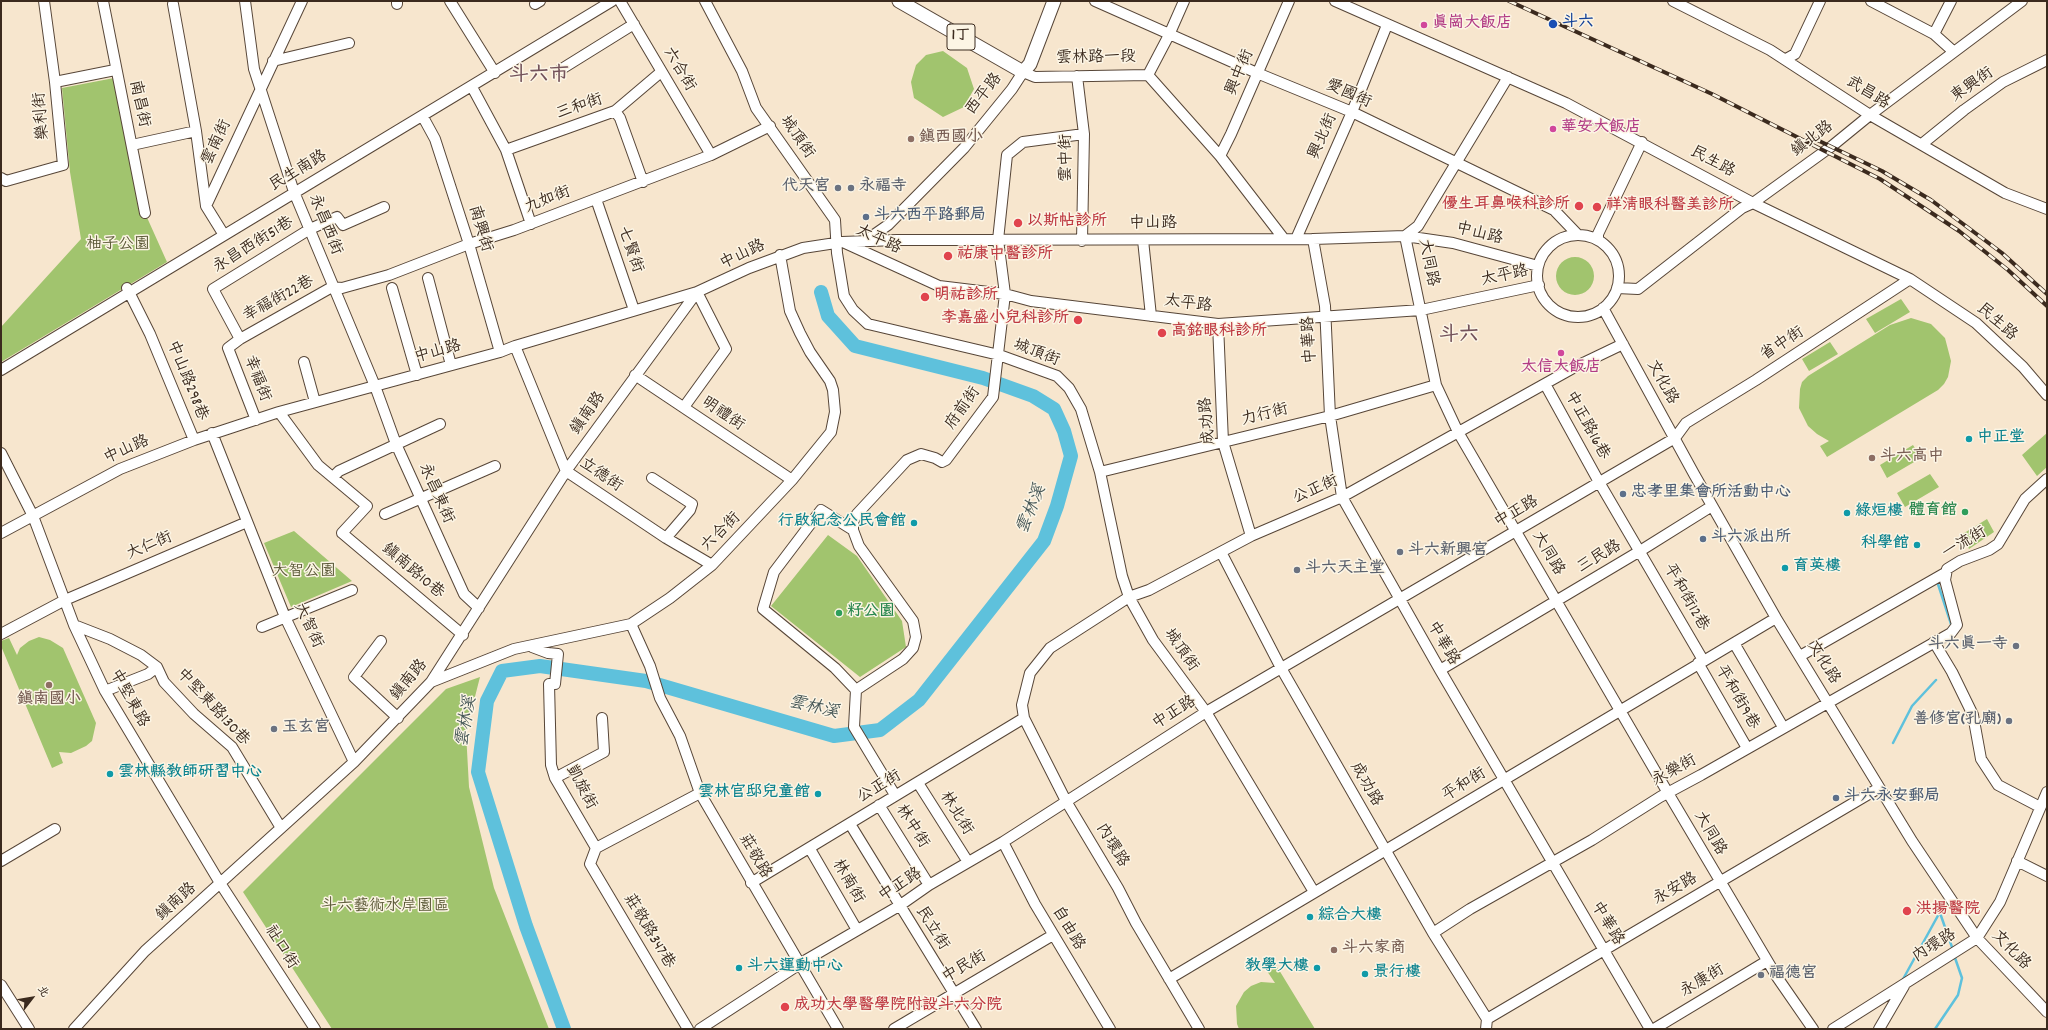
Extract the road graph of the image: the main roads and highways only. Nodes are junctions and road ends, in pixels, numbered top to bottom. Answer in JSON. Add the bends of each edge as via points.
{"nodes":[{"id":1,"x":899,"y":1,"type":"edge"},
{"id":2,"x":1054,"y":1,"type":"edge"},
{"id":3,"x":916,"y":5,"type":"edge"},
{"id":4,"x":1023,"y":72,"type":"joint"}],
"edges":[{"from":1,"to":3,"type":"main road","name":"雲林路一段","number":"1丁"},
{"from":2,"to":4,"type":"main road","name":"西平路","via":[[1030,64]]},
{"from":3,"to":4,"type":"main road","name":"雲林路一段","number":"1丁"}]}
